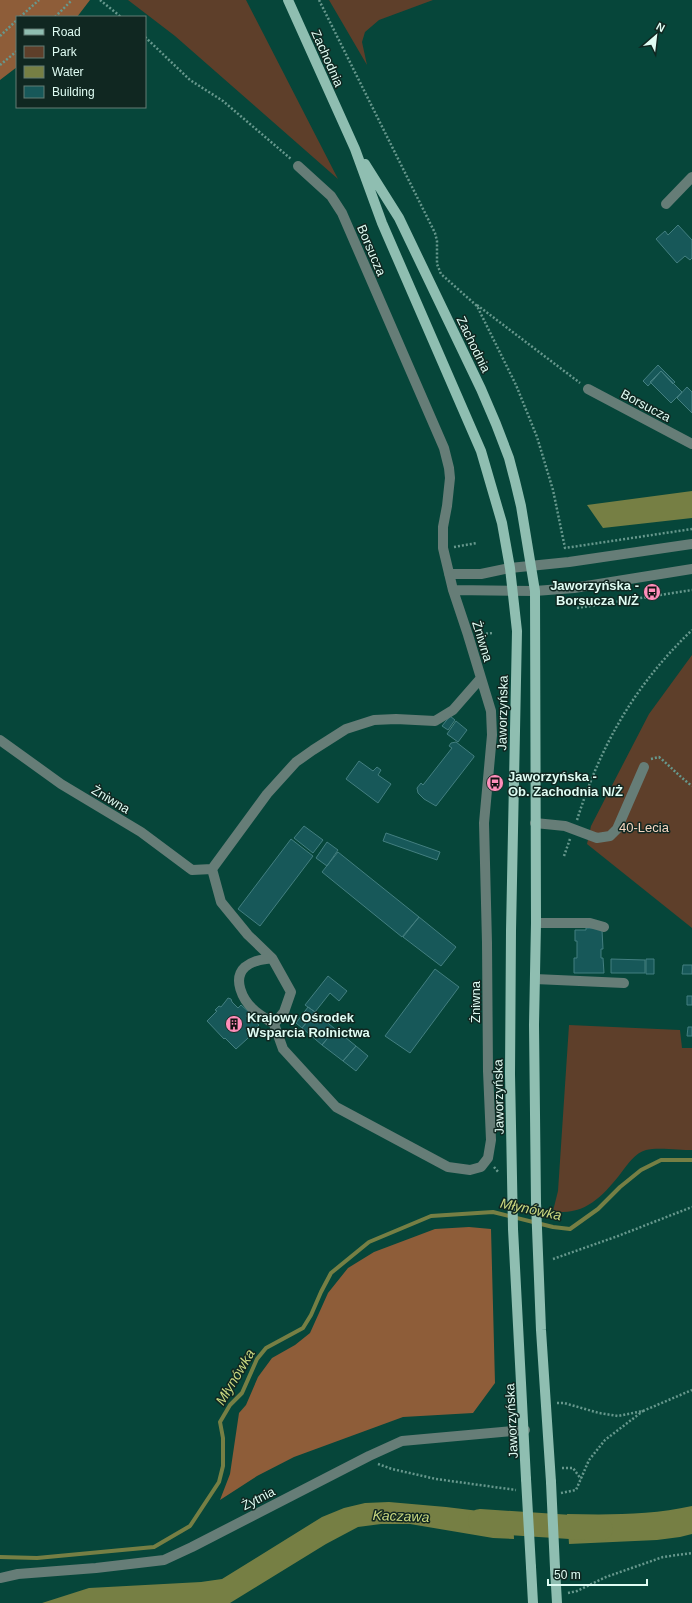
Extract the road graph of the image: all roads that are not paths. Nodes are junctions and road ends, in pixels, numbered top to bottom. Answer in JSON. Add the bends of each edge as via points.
{"nodes":[{"id":1,"x":288,"y":0,"type":"edge"},
{"id":2,"x":355,"y":149,"type":"junction"},
{"id":3,"x":298,"y":166,"type":"road end"},
{"id":4,"x":692,"y":177,"type":"edge"},
{"id":5,"x":666,"y":204,"type":"dead end"},
{"id":6,"x":588,"y":389,"type":"road end"},
{"id":7,"x":692,"y":444,"type":"edge"},
{"id":8,"x":692,"y":544,"type":"edge"},
{"id":9,"x":531,"y":566,"type":"junction"},
{"id":10,"x":510,"y":568,"type":"junction"},
{"id":11,"x":692,"y":570,"type":"edge"},
{"id":12,"x":449,"y":574,"type":"junction"},
{"id":13,"x":452,"y":590,"type":"junction"},
{"id":14,"x":514,"y":591,"type":"junction"},
{"id":15,"x":535,"y":591,"type":"junction"},
{"id":16,"x":481,"y":678,"type":"junction"},
{"id":17,"x":0,"y":740,"type":"edge"},
{"id":18,"x":644,"y":767,"type":"road end"},
{"id":19,"x":535,"y":823,"type":"junction"},
{"id":20,"x":212,"y":869,"type":"junction"},
{"id":21,"x":536,"y":923,"type":"junction"},
{"id":22,"x":604,"y":926,"type":"dead end"},
{"id":23,"x":272,"y":958,"type":"junction"},
{"id":24,"x":535,"y":979,"type":"junction"},
{"id":25,"x":624,"y":983,"type":"dead end"},
{"id":26,"x":274,"y":1024,"type":"junction"},
{"id":27,"x":525,"y":1430,"type":"junction"},
{"id":28,"x":0,"y":1578,"type":"edge"},
{"id":29,"x":557,"y":1599,"type":"edge"},
{"id":30,"x":533,"y":1603,"type":"edge"}],
"edges":[{"from":1,"to":2,"type":"main road","name":"Zachodnia"},
{"from":2,"to":9,"type":"main road","name":"Zachodnia","via":[[399,218],[490,410],[509,458],[521,506]]},
{"from":2,"to":10,"type":"main road","name":"Zachodnia","via":[[382,224],[481,451],[502,523]]},
{"from":3,"to":12,"type":"street","name":"Borsucza","via":[[331,196],[342,213],[444,448],[450,478],[443,527],[443,548]]},
{"from":4,"to":5,"type":"street"},
{"from":6,"to":7,"type":"street","name":"Borsucza"},
{"from":8,"to":9,"type":"street"},
{"from":9,"to":10,"type":"street"},
{"from":9,"to":15,"type":"main road"},
{"from":10,"to":12,"type":"street","via":[[481,574]]},
{"from":10,"to":14,"type":"main road","name":"Jaworzyńska"},
{"from":11,"to":15,"type":"street","via":[[574,588]]},
{"from":12,"to":13,"type":"street","name":"Żniwna"},
{"from":13,"to":14,"type":"street"},
{"from":13,"to":16,"type":"street","name":"Żniwna"},
{"from":14,"to":15,"type":"street"},
{"from":14,"to":27,"type":"main road","name":"Jaworzyńska","via":[[517,632],[510,1074],[513,1229]]},
{"from":15,"to":19,"type":"main road"},
{"from":16,"to":20,"type":"street","via":[[453,710],[435,721],[374,720],[346,729],[307,754],[296,762],[267,794]]},
{"from":16,"to":26,"type":"street","name":"Żniwna","via":[[491,711],[492,735],[484,823],[491,1140],[488,1158],[481,1167],[470,1170],[448,1167],[336,1107],[283,1049]]},
{"from":17,"to":20,"type":"street","name":"Żniwna","via":[[61,784],[141,832],[192,870]]},
{"from":18,"to":19,"type":"street","via":[[613,834],[606,838],[597,838],[565,826]]},
{"from":19,"to":21,"type":"main road"},
{"from":20,"to":23,"type":"street","via":[[221,902],[248,935]]},
{"from":21,"to":22,"type":"street","via":[[590,923]]},
{"from":21,"to":24,"type":"main road"},
{"from":23,"to":26,"type":"street","via":[[291,992],[284,1012]]},
{"from":23,"to":26,"type":"street","via":[[255,961],[244,968],[239,980],[242,994],[252,1008]]},
{"from":24,"to":25,"type":"street"},
{"from":24,"to":29,"type":"main road","bridge":true,"via":[[536,1203]]},
{"from":27,"to":28,"type":"street","name":"Żytnia","via":[[402,1441],[164,1560],[18,1574]]},
{"from":27,"to":30,"type":"main road","name":"Jaworzyńska","bridge":true}]}
